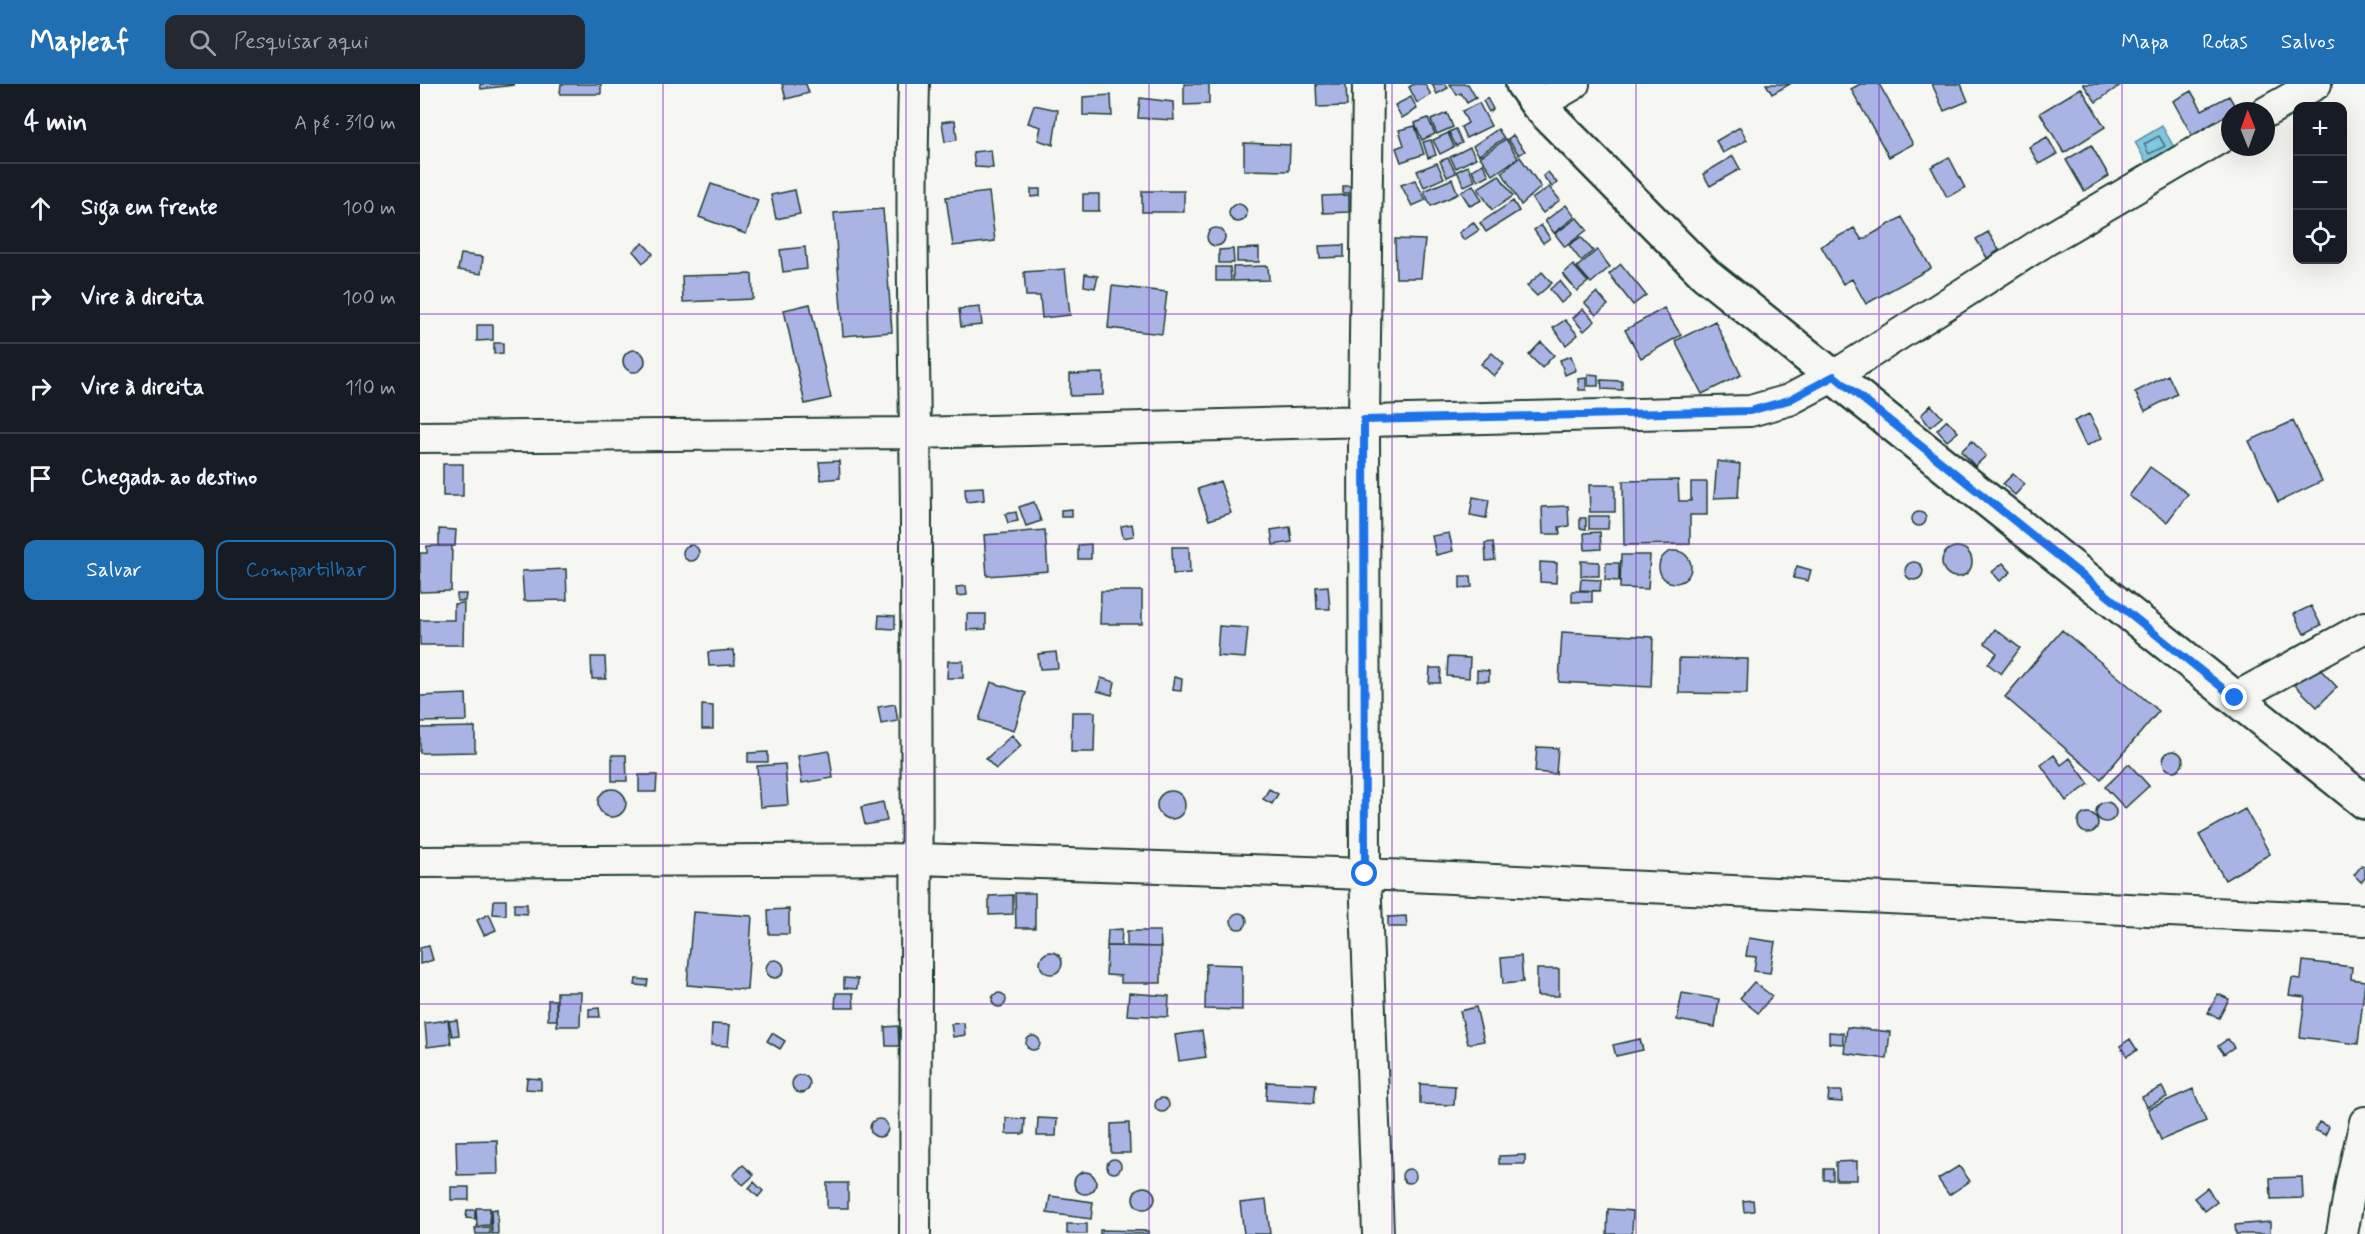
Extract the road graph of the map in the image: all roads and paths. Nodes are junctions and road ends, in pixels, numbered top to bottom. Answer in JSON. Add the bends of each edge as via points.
{"nodes":[{"id":1,"x":914,"y":84,"type":"edge"},
{"id":2,"x":1368,"y":84,"type":"edge"},
{"id":3,"x":1574,"y":84,"type":"edge"},
{"id":4,"x":2316,"y":84,"type":"edge"},
{"id":5,"x":1530,"y":94,"type":"edge"},
{"id":6,"x":2275,"y":107,"type":"edge"},
{"id":7,"x":2221,"y":137,"type":"edge"},
{"id":8,"x":1834,"y":376,"type":"junction"},
{"id":9,"x":1364,"y":420,"type":"junction"},
{"id":10,"x":915,"y":433,"type":"junction"},
{"id":11,"x":420,"y":437,"type":"edge"},
{"id":12,"x":2365,"y":627,"type":"edge"},
{"id":13,"x":2235,"y":698,"type":"junction"},
{"id":14,"x":2365,"y":802,"type":"edge"},
{"id":15,"x":918,"y":859,"type":"junction"},
{"id":16,"x":420,"y":862,"type":"edge"},
{"id":17,"x":1365,"y":874,"type":"junction"},
{"id":18,"x":2365,"y":920,"type":"edge"},
{"id":19,"x":2365,"y":1122,"type":"edge"},
{"id":20,"x":915,"y":1234,"type":"edge"},
{"id":21,"x":1378,"y":1234,"type":"edge"},
{"id":22,"x":2342,"y":1234,"type":"edge"}],
"edges":[{"from":1,"to":10,"type":"street","via":[[911,183]]},
{"from":2,"to":9,"type":"street"},
{"from":3,"to":5,"type":"street"},
{"from":4,"to":6,"type":"street"},
{"from":5,"to":8,"type":"main road","via":[[1705,274]]},
{"from":7,"to":8,"type":"street","via":[[2045,241]]},
{"from":8,"to":9,"type":"street","via":[[1789,400],[1750,411]]},
{"from":8,"to":13,"type":"main road"},
{"from":9,"to":10,"type":"street"},
{"from":9,"to":17,"type":"street"},
{"from":10,"to":11,"type":"street"},
{"from":10,"to":15,"type":"street"},
{"from":12,"to":13,"type":"street"},
{"from":13,"to":14,"type":"main road"},
{"from":15,"to":16,"type":"street"},
{"from":15,"to":17,"type":"street"},
{"from":15,"to":20,"type":"street"},
{"from":17,"to":18,"type":"street"},
{"from":17,"to":21,"type":"street"},
{"from":19,"to":22,"type":"street"}]}
